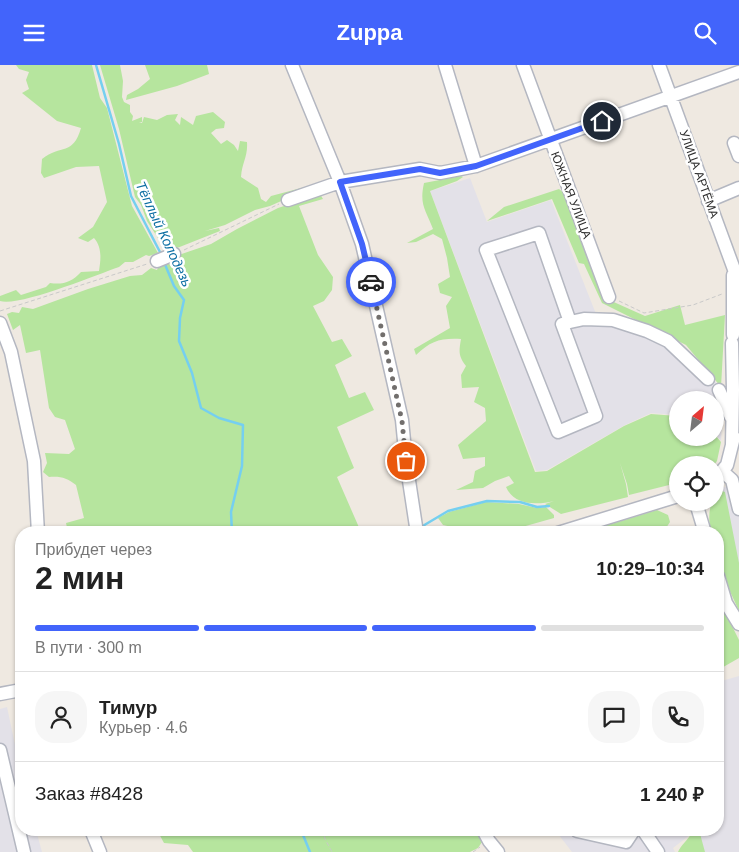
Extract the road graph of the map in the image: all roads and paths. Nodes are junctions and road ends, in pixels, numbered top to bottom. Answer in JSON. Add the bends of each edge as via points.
{"nodes":[{"id":1,"x":292,"y":65,"type":"edge"},
{"id":2,"x":445,"y":65,"type":"edge"},
{"id":3,"x":523,"y":65,"type":"edge"},
{"id":4,"x":659,"y":65,"type":"edge"},
{"id":5,"x":739,"y":72,"type":"edge"},
{"id":6,"x":671,"y":97,"type":"junction"},
{"id":7,"x":550,"y":139,"type":"junction"},
{"id":8,"x":734,"y":143,"type":"dead end"},
{"id":9,"x":739,"y":156,"type":"edge"},
{"id":10,"x":476,"y":166,"type":"junction"},
{"id":11,"x":340,"y":182,"type":"junction"},
{"id":12,"x":739,"y":188,"type":"edge"},
{"id":13,"x":288,"y":200,"type":"joint"},
{"id":14,"x":708,"y":201,"type":"junction"},
{"id":15,"x":174,"y":254,"type":"joint"},
{"id":16,"x":156,"y":261,"type":"joint"},
{"id":17,"x":737,"y":287,"type":"edge"},
{"id":18,"x":609,"y":297,"type":"joint"},
{"id":19,"x":0,"y":311,"type":"edge"},
{"id":20,"x":570,"y":322,"type":"junction"},
{"id":21,"x":0,"y":323,"type":"edge"},
{"id":22,"x":735,"y":335,"type":"edge"},
{"id":23,"x":739,"y":362,"type":"edge"},
{"id":24,"x":708,"y":379,"type":"dead end"},
{"id":25,"x":719,"y":390,"type":"dead end"},
{"id":26,"x":736,"y":420,"type":"edge"},
{"id":27,"x":724,"y":466,"type":"edge"},
{"id":28,"x":724,"y":477,"type":"edge"},
{"id":29,"x":669,"y":499,"type":"edge"},
{"id":30,"x":739,"y":509,"type":"edge"},
{"id":31,"x":698,"y":511,"type":"edge"},
{"id":32,"x":38,"y":526,"type":"edge"},
{"id":33,"x":416,"y":526,"type":"edge"},
{"id":34,"x":581,"y":526,"type":"edge"},
{"id":35,"x":702,"y":526,"type":"edge"},
{"id":36,"x":724,"y":596,"type":"edge"},
{"id":37,"x":739,"y":624,"type":"edge"},
{"id":38,"x":15,"y":691,"type":"edge"},
{"id":39,"x":0,"y":694,"type":"edge"},
{"id":40,"x":0,"y":750,"type":"edge"},
{"id":41,"x":15,"y":814,"type":"edge"},
{"id":42,"x":20,"y":836,"type":"edge"},
{"id":43,"x":93,"y":836,"type":"edge"},
{"id":44,"x":324,"y":836,"type":"edge"},
{"id":45,"x":486,"y":836,"type":"edge"},
{"id":46,"x":580,"y":836,"type":"edge"},
{"id":47,"x":599,"y":836,"type":"edge"},
{"id":48,"x":630,"y":836,"type":"edge"},
{"id":49,"x":647,"y":836,"type":"edge"},
{"id":50,"x":586,"y":843,"type":"dead end"},
{"id":51,"x":24,"y":852,"type":"edge"},
{"id":52,"x":100,"y":852,"type":"edge"},
{"id":53,"x":332,"y":852,"type":"edge"},
{"id":54,"x":498,"y":852,"type":"edge"},
{"id":55,"x":658,"y":852,"type":"edge"}],
"edges":[{"from":1,"to":11,"type":"street"},
{"from":2,"to":10,"type":"street"},
{"from":3,"to":7,"type":"street","name":"ЮЖНАЯ УЛИЦА"},
{"from":4,"to":6,"type":"street","name":"УЛИЦА АРТЁМА"},
{"from":5,"to":6,"type":"street"},
{"from":6,"to":7,"type":"street"},
{"from":6,"to":14,"type":"street","name":"УЛИЦА АРТЁМА"},
{"from":7,"to":10,"type":"street"},
{"from":7,"to":18,"type":"street","name":"ЮЖНАЯ УЛИЦА"},
{"from":8,"to":9,"type":"street"},
{"from":10,"to":11,"type":"street","via":[[440,173],[420,169]]},
{"from":11,"to":13,"type":"street"},
{"from":11,"to":33,"type":"street","via":[[362,244],[402,421]]},
{"from":12,"to":14,"type":"street"},
{"from":13,"to":15,"type":"path"},
{"from":14,"to":17,"type":"street","name":"УЛИЦА АРТЁМА"},
{"from":15,"to":16,"type":"street"},
{"from":16,"to":19,"type":"path"},
{"from":17,"to":18,"type":"path","via":[[692,305],[644,313]]},
{"from":17,"to":22,"type":"street","name":"УЛИЦА АРТЁМА"},
{"from":20,"to":20,"type":"street","via":[[539,233],[486,250],[558,432],[596,416],[562,324]]},
{"from":20,"to":24,"type":"street","via":[[613,320],[647,331],[668,341]]},
{"from":21,"to":32,"type":"street","via":[[11,352],[34,461]]},
{"from":22,"to":23,"type":"street","via":[[733,352]]},
{"from":22,"to":26,"type":"street","name":"УЛИЦА АРТЁМА"},
{"from":25,"to":26,"type":"street"},
{"from":26,"to":27,"type":"street","name":"УЛИЦА АРТЁМА","via":[[730,456]]},
{"from":28,"to":30,"type":"street","via":[[732,481]]},
{"from":29,"to":34,"type":"street"},
{"from":31,"to":35,"type":"street"},
{"from":36,"to":37,"type":"street"},
{"from":38,"to":39,"type":"street"},
{"from":40,"to":41,"type":"street"},
{"from":42,"to":51,"type":"street"},
{"from":43,"to":52,"type":"street"},
{"from":44,"to":53,"type":"path"},
{"from":45,"to":54,"type":"street"},
{"from":46,"to":50,"type":"street"},
{"from":47,"to":48,"type":"street","via":[[626,842]]},
{"from":49,"to":55,"type":"street"}]}
